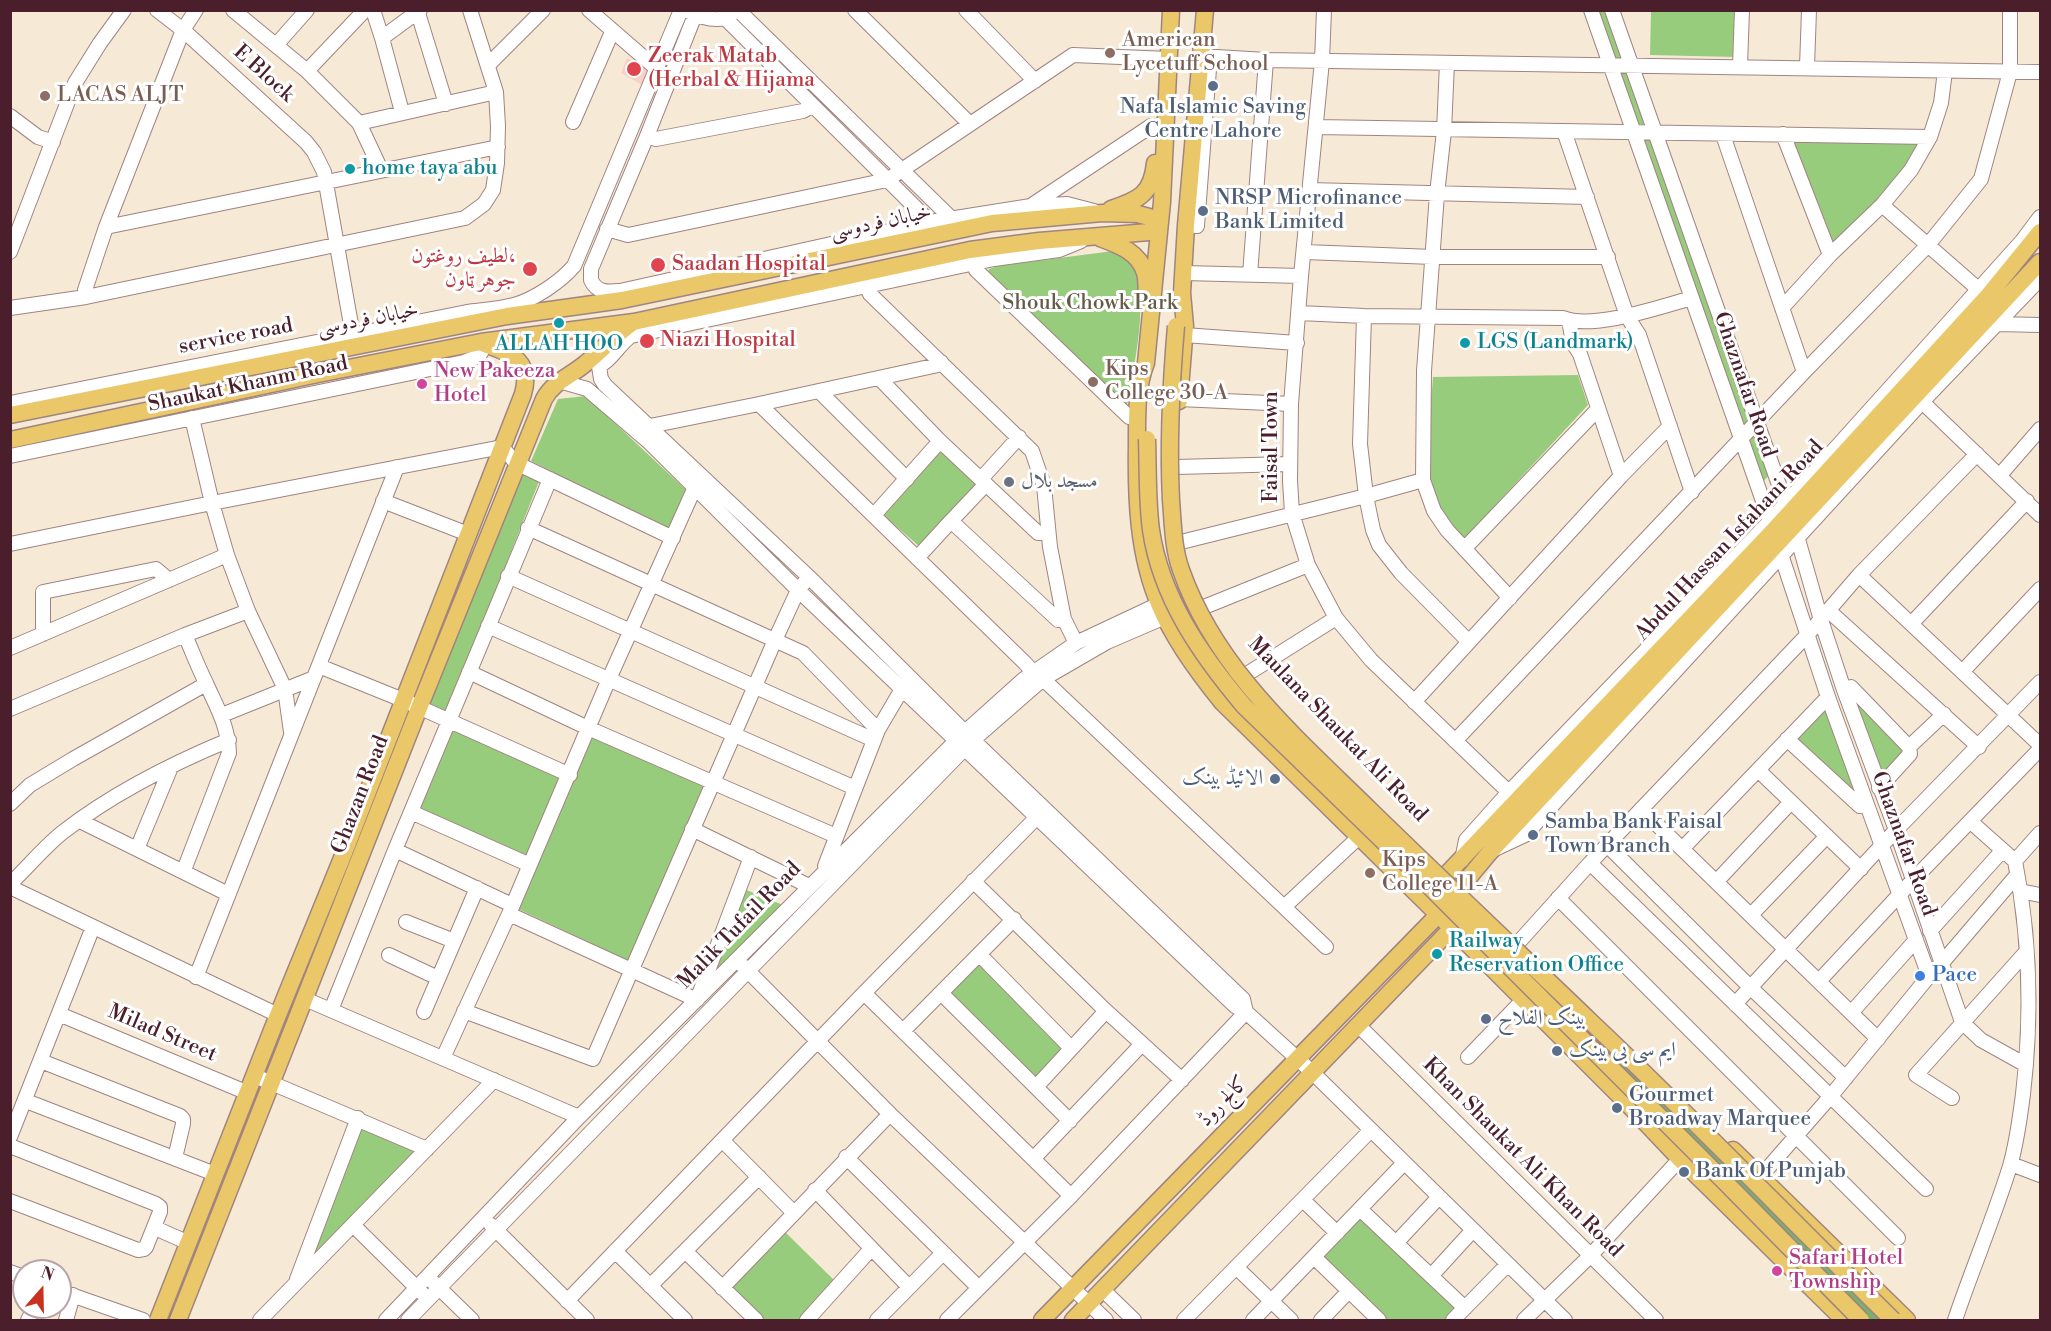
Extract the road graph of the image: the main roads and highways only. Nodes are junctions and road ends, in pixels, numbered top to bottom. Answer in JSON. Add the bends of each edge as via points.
{"nodes":[{"id":1,"x":1204,"y":10,"type":"edge"},
{"id":2,"x":1172,"y":15,"type":"edge"},
{"id":3,"x":1164,"y":126,"type":"junction"},
{"id":4,"x":1102,"y":213,"type":"junction"},
{"id":5,"x":1160,"y":225,"type":"junction"},
{"id":6,"x":2040,"y":232,"type":"edge"},
{"id":7,"x":1093,"y":235,"type":"junction"},
{"id":8,"x":879,"y":247,"type":"junction"},
{"id":9,"x":2040,"y":262,"type":"edge"},
{"id":10,"x":865,"y":281,"type":"junction"},
{"id":11,"x":1151,"y":317,"type":"junction"},
{"id":12,"x":634,"y":322,"type":"junction"},
{"id":13,"x":1180,"y":331,"type":"junction"},
{"id":14,"x":481,"y":342,"type":"junction"},
{"id":15,"x":316,"y":353,"type":"junction"},
{"id":16,"x":1146,"y":363,"type":"junction"},
{"id":17,"x":318,"y":374,"type":"junction"},
{"id":18,"x":193,"y":378,"type":"junction"},
{"id":19,"x":193,"y":401,"type":"junction"},
{"id":20,"x":10,"y":415,"type":"edge"},
{"id":21,"x":10,"y":440,"type":"edge"},
{"id":22,"x":1791,"y":520,"type":"junction"},
{"id":23,"x":1775,"y":538,"type":"junction"},
{"id":24,"x":1280,"y":710,"type":"junction"},
{"id":25,"x":1251,"y":732,"type":"junction"},
{"id":26,"x":1312,"y":742,"type":"junction"},
{"id":27,"x":1291,"y":770,"type":"junction"},
{"id":28,"x":1446,"y":875,"type":"junction"},
{"id":29,"x":1460,"y":888,"type":"junction"},
{"id":30,"x":1438,"y":915,"type":"junction"},
{"id":31,"x":1452,"y":928,"type":"junction"},
{"id":32,"x":1618,"y":1039,"type":"junction"},
{"id":33,"x":1584,"y":1060,"type":"junction"},
{"id":34,"x":1647,"y":1068,"type":"junction"},
{"id":35,"x":1625,"y":1101,"type":"junction"},
{"id":36,"x":158,"y":1320,"type":"edge"},
{"id":37,"x":178,"y":1320,"type":"edge"},
{"id":38,"x":1042,"y":1320,"type":"edge"},
{"id":39,"x":1073,"y":1320,"type":"edge"},
{"id":40,"x":1844,"y":1320,"type":"edge"},
{"id":41,"x":1860,"y":1320,"type":"edge"},
{"id":42,"x":1893,"y":1320,"type":"edge"},
{"id":43,"x":1907,"y":1320,"type":"edge"}],
"edges":[{"from":1,"to":13,"type":"main road","via":[[1205,56],[1186,225]]},
{"from":2,"to":3,"type":"main road"},
{"from":3,"to":4,"type":"main road","via":[[1149,188],[1135,200]]},
{"from":3,"to":5,"type":"main road"},
{"from":4,"to":5,"type":"main road","name":"خیابان فردوسی","via":[[1138,214]]},
{"from":4,"to":8,"type":"main road","name":"خیابان فردوسی","via":[[954,224]]},
{"from":5,"to":7,"type":"main road","name":"خیابان فردوسی","via":[[1149,232]]},
{"from":5,"to":11,"type":"main road"},
{"from":6,"to":22,"type":"main road","name":"Abdul Hassan Isfahani Road","via":[[1982,293]]},
{"from":7,"to":10,"type":"main road","name":"خیابان فردوسی","via":[[970,250]]},
{"from":7,"to":11,"type":"main road","via":[[1120,245],[1138,259],[1146,275]]},
{"from":8,"to":10,"type":"main road","via":[[896,251],[896,258],[868,268]]},
{"from":8,"to":15,"type":"main road","name":"خیابان فردوسی","via":[[621,296],[506,312]]},
{"from":9,"to":22,"type":"main road","name":"Abdul Hassan Isfahani Road","via":[[1918,399]]},
{"from":10,"to":12,"type":"main road","name":"خیابان فردوسی"},
{"from":11,"to":16,"type":"main road"},
{"from":12,"to":14,"type":"main road","name":"خیابان فردوسی"},
{"from":12,"to":37,"type":"main road","name":"Ghazan Road","via":[[614,336],[598,360],[559,381],[544,399]]},
{"from":13,"to":24,"type":"main road","name":"Maulana Shaukat Ali Road","via":[[1176,466],[1181,542],[1196,591],[1223,642]]},
{"from":13,"to":42,"type":"main road","bridge":true,"via":[[1169,429],[1176,550],[1199,611],[1230,664],[1335,775]]},
{"from":14,"to":17,"type":"main road","name":"خیابان فردوسی"},
{"from":14,"to":36,"type":"main road","name":"Ghazan Road","via":[[516,358],[526,375],[523,394]]},
{"from":15,"to":17,"type":"main road","via":[[282,366],[279,372],[284,378]]},
{"from":15,"to":18,"type":"main road","name":"خیابان فردوسی"},
{"from":16,"to":25,"type":"main road","via":[[1140,378],[1137,417],[1137,468],[1146,565],[1162,611],[1206,682]]},
{"from":16,"to":41,"type":"main road","bridge":true,"via":[[1151,381],[1147,439],[1151,530],[1161,574],[1177,611],[1214,669],[1244,706],[1724,1180]]},
{"from":17,"to":19,"type":"main road","name":"خیابان فردوسی"},
{"from":18,"to":19,"type":"main road","via":[[243,374],[247,379],[242,386]]},
{"from":18,"to":20,"type":"main road","name":"خیابان فردوسی","via":[[31,405]]},
{"from":19,"to":21,"type":"main road","name":"خیابان فردوسی"},
{"from":22,"to":23,"type":"main road","name":"Abdul Hassan Isfahani Road"},
{"from":23,"to":28,"type":"main road","name":"Abdul Hassan Isfahani Road","via":[[1513,797]]},
{"from":23,"to":29,"type":"main road","name":"Abdul Hassan Isfahani Road"},
{"from":24,"to":25,"type":"main road","via":[[1282,727],[1278,736]]},
{"from":24,"to":26,"type":"main road","name":"Maulana Shaukat Ali Road"},
{"from":25,"to":27,"type":"main road"},
{"from":26,"to":27,"type":"main road","via":[[1300,743],[1292,749]]},
{"from":26,"to":28,"type":"main road","name":"Maulana Shaukat Ali Road"},
{"from":27,"to":30,"type":"main road"},
{"from":28,"to":29,"type":"main road","name":"Maulana Shaukat Ali Road"},
{"from":29,"to":32,"type":"main road","name":"Maulana Shaukat Ali Road"},
{"from":30,"to":31,"type":"main road"},
{"from":30,"to":38,"type":"main road","name":"کالج روڈ"},
{"from":31,"to":33,"type":"main road"},
{"from":31,"to":39,"type":"main road","name":"کالج روڈ"},
{"from":32,"to":33,"type":"main road","via":[[1609,1061]]},
{"from":32,"to":34,"type":"main road","name":"Maulana Shaukat Ali Road"},
{"from":33,"to":35,"type":"main road"},
{"from":34,"to":35,"type":"main road","via":[[1632,1065],[1623,1072]]},
{"from":34,"to":43,"type":"main road","name":"Maulana Shaukat Ali Road"},
{"from":35,"to":40,"type":"main road"}]}
